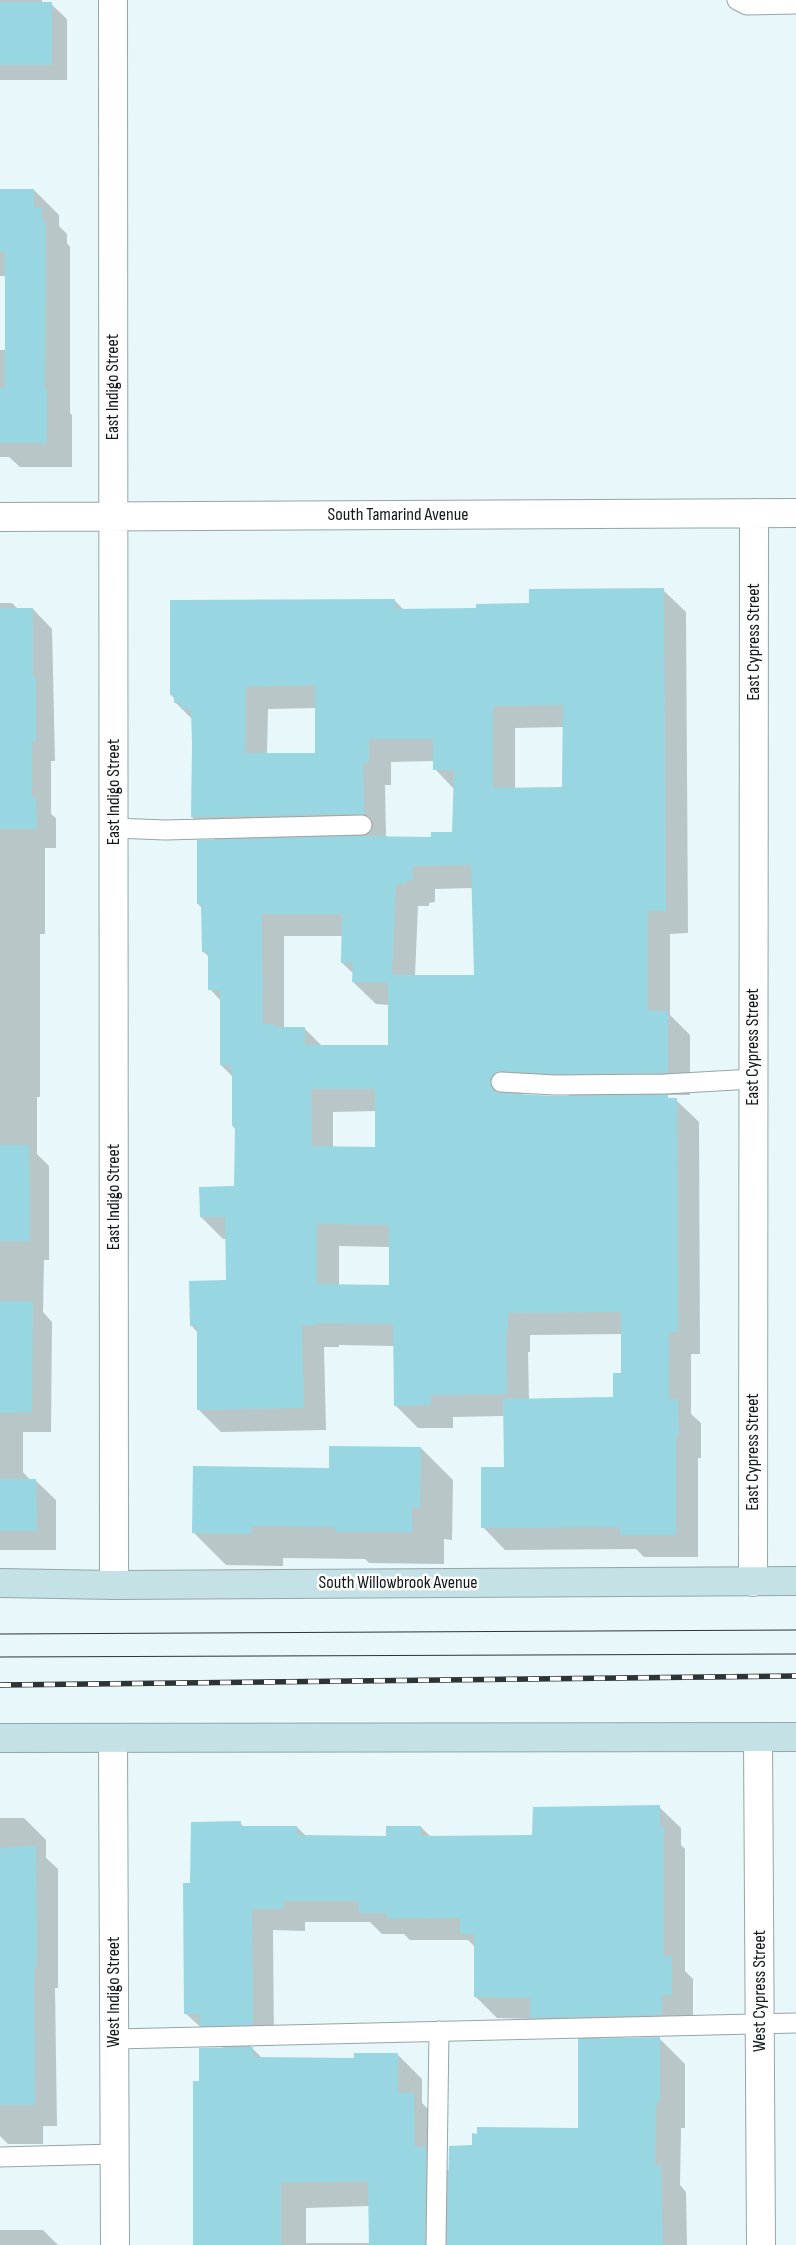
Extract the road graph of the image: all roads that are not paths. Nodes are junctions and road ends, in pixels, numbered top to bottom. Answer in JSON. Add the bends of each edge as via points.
{"nodes":[{"id":1,"x":113,"y":0,"type":"edge"},
{"id":2,"x":736,"y":0,"type":"edge"},
{"id":3,"x":796,"y":4,"type":"edge"},
{"id":4,"x":754,"y":513,"type":"junction"},
{"id":5,"x":796,"y":513,"type":"edge"},
{"id":6,"x":0,"y":517,"type":"edge"},
{"id":7,"x":113,"y":517,"type":"junction"},
{"id":8,"x":362,"y":825,"type":"dead end"},
{"id":9,"x":114,"y":828,"type":"junction"},
{"id":10,"x":754,"y":1079,"type":"junction"},
{"id":11,"x":501,"y":1082,"type":"dead end"},
{"id":12,"x":796,"y":1581,"type":"edge"},
{"id":13,"x":753,"y":1582,"type":"junction"},
{"id":14,"x":0,"y":1583,"type":"edge"},
{"id":15,"x":114,"y":1585,"type":"junction"},
{"id":16,"x":796,"y":1737,"type":"edge"},
{"id":17,"x":0,"y":1738,"type":"edge"},
{"id":18,"x":758,"y":1738,"type":"junction"},
{"id":19,"x":114,"y":1739,"type":"junction"},
{"id":20,"x":760,"y":2023,"type":"junction"},
{"id":21,"x":796,"y":2023,"type":"edge"},
{"id":22,"x":439,"y":2031,"type":"junction"},
{"id":23,"x":115,"y":2040,"type":"junction"},
{"id":24,"x":115,"y":2154,"type":"junction"},
{"id":25,"x":0,"y":2157,"type":"edge"},
{"id":26,"x":115,"y":2245,"type":"edge"},
{"id":27,"x":436,"y":2245,"type":"edge"},
{"id":28,"x":761,"y":2245,"type":"edge"}],
"edges":[{"from":1,"to":7,"type":"street","name":"East Indigo Street"},
{"from":2,"to":3,"type":"lane","via":[[746,5]]},
{"from":4,"to":5,"type":"street","name":"South Tamarind Avenue"},
{"from":4,"to":7,"type":"street","name":"South Tamarind Avenue"},
{"from":4,"to":10,"type":"street","name":"East Cypress Street"},
{"from":6,"to":7,"type":"street","name":"South Tamarind Avenue"},
{"from":7,"to":9,"type":"street","name":"East Indigo Street"},
{"from":8,"to":9,"type":"lane","via":[[166,830]]},
{"from":9,"to":15,"type":"street","name":"East Indigo Street"},
{"from":10,"to":11,"type":"lane","via":[[656,1084]]},
{"from":10,"to":13,"type":"street","name":"East Cypress Street"},
{"from":12,"to":13,"type":"street","name":"South Willowbrook Avenue"},
{"from":13,"to":15,"type":"street","name":"South Willowbrook Avenue"},
{"from":14,"to":15,"type":"street","name":"South Willowbrook Avenue"},
{"from":16,"to":18,"type":"street"},
{"from":17,"to":19,"type":"street"},
{"from":18,"to":19,"type":"street"},
{"from":18,"to":20,"type":"street","name":"West Cypress Street"},
{"from":19,"to":23,"type":"street","name":"West Indigo Street"},
{"from":20,"to":21,"type":"lane"},
{"from":20,"to":22,"type":"lane"},
{"from":20,"to":28,"type":"street","name":"West Cypress Street"},
{"from":22,"to":23,"type":"lane"},
{"from":22,"to":27,"type":"lane"},
{"from":23,"to":24,"type":"street","name":"West Indigo Street"},
{"from":24,"to":25,"type":"lane"},
{"from":24,"to":26,"type":"street","name":"West Indigo Street"}]}
